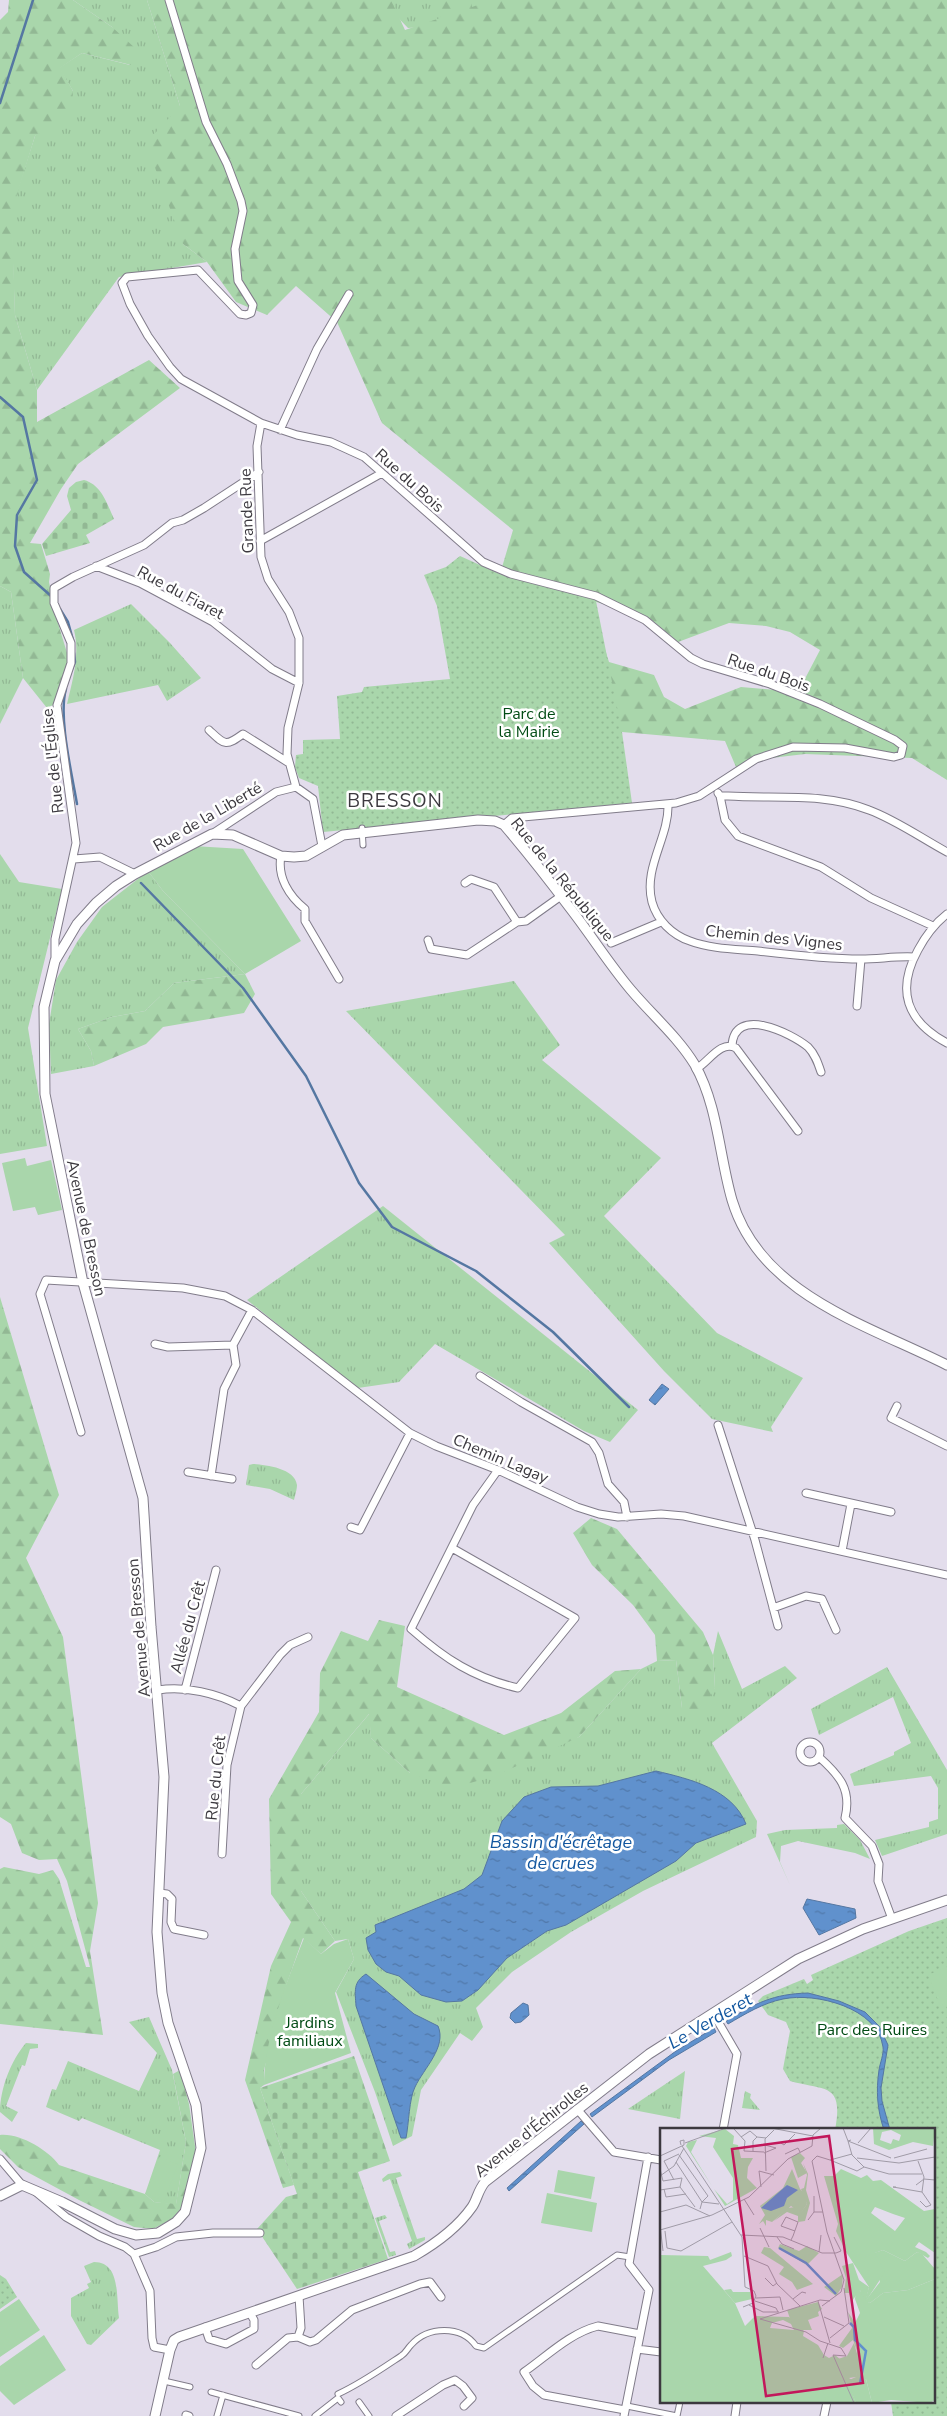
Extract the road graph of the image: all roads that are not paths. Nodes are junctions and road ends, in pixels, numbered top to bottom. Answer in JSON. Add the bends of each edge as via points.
{"nodes":[{"id":1,"x":169,"y":0,"type":"edge"},
{"id":2,"x":349,"y":294,"type":"dead end"},
{"id":3,"x":261,"y":423,"type":"junction"},
{"id":4,"x":280,"y":430,"type":"junction"},
{"id":5,"x":259,"y":472,"type":"junction"},
{"id":6,"x":382,"y":473,"type":"junction"},
{"id":7,"x":260,"y":541,"type":"junction"},
{"id":8,"x":96,"y":566,"type":"junction"},
{"id":9,"x":299,"y":683,"type":"junction"},
{"id":10,"x":209,"y":730,"type":"dead end"},
{"id":11,"x":289,"y":763,"type":"junction"},
{"id":12,"x":296,"y":787,"type":"junction"},
{"id":13,"x":715,"y":787,"type":"junction"},
{"id":14,"x":720,"y":796,"type":"junction"},
{"id":15,"x":668,"y":805,"type":"junction"},
{"id":16,"x":504,"y":825,"type":"junction"},
{"id":17,"x":362,"y":830,"type":"junction"},
{"id":18,"x":212,"y":834,"type":"junction"},
{"id":19,"x":363,"y":845,"type":"dead end"},
{"id":20,"x":322,"y":846,"type":"junction"},
{"id":21,"x":947,"y":852,"type":"edge"},
{"id":22,"x":281,"y":856,"type":"junction"},
{"id":23,"x":74,"y":859,"type":"junction"},
{"id":24,"x":134,"y":874,"type":"junction"},
{"id":25,"x":465,"y":883,"type":"dead end"},
{"id":26,"x":561,"y":896,"type":"junction"},
{"id":27,"x":947,"y":914,"type":"edge"},
{"id":28,"x":517,"y":922,"type":"junction"},
{"id":29,"x":661,"y":922,"type":"junction"},
{"id":30,"x":933,"y":926,"type":"junction"},
{"id":31,"x":428,"y":940,"type":"dead end"},
{"id":32,"x":611,"y":943,"type":"dead end"},
{"id":33,"x":914,"y":957,"type":"junction"},
{"id":34,"x":861,"y":959,"type":"junction"},
{"id":35,"x":55,"y":961,"type":"junction"},
{"id":36,"x":339,"y":979,"type":"dead end"},
{"id":37,"x":858,"y":1006,"type":"dead end"},
{"id":38,"x":947,"y":1043,"type":"edge"},
{"id":39,"x":732,"y":1046,"type":"junction"},
{"id":40,"x":696,"y":1069,"type":"junction"},
{"id":41,"x":821,"y":1072,"type":"dead end"},
{"id":42,"x":798,"y":1132,"type":"dead end"},
{"id":43,"x":83,"y":1283,"type":"junction"},
{"id":44,"x":252,"y":1310,"type":"junction"},
{"id":45,"x":155,"y":1344,"type":"dead end"},
{"id":46,"x":233,"y":1345,"type":"junction"},
{"id":47,"x":947,"y":1365,"type":"edge"},
{"id":48,"x":480,"y":1376,"type":"dead end"},
{"id":49,"x":897,"y":1406,"type":"dead end"},
{"id":50,"x":718,"y":1424,"type":"dead end"},
{"id":51,"x":80,"y":1432,"type":"dead end"},
{"id":52,"x":410,"y":1433,"type":"junction"},
{"id":53,"x":947,"y":1446,"type":"edge"},
{"id":54,"x":498,"y":1470,"type":"junction"},
{"id":55,"x":188,"y":1472,"type":"dead end"},
{"id":56,"x":211,"y":1476,"type":"junction"},
{"id":57,"x":232,"y":1480,"type":"dead end"},
{"id":58,"x":806,"y":1493,"type":"dead end"},
{"id":59,"x":851,"y":1504,"type":"junction"},
{"id":60,"x":891,"y":1512,"type":"dead end"},
{"id":61,"x":627,"y":1517,"type":"junction"},
{"id":62,"x":351,"y":1526,"type":"dead end"},
{"id":63,"x":751,"y":1532,"type":"junction"},
{"id":64,"x":452,"y":1548,"type":"junction"},
{"id":65,"x":842,"y":1551,"type":"junction"},
{"id":66,"x":216,"y":1570,"type":"dead end"},
{"id":67,"x":945,"y":1573,"type":"edge"},
{"id":68,"x":773,"y":1608,"type":"junction"},
{"id":69,"x":778,"y":1626,"type":"dead end"},
{"id":70,"x":836,"y":1630,"type":"dead end"},
{"id":71,"x":308,"y":1637,"type":"dead end"},
{"id":72,"x":158,"y":1690,"type":"junction"},
{"id":73,"x":185,"y":1690,"type":"junction"},
{"id":74,"x":241,"y":1706,"type":"junction"},
{"id":75,"x":819,"y":1758,"type":"dead end"},
{"id":76,"x":222,"y":1854,"type":"dead end"},
{"id":77,"x":158,"y":1893,"type":"junction"},
{"id":78,"x":947,"y":1900,"type":"edge"},
{"id":79,"x":892,"y":1919,"type":"junction"},
{"id":80,"x":204,"y":1935,"type":"dead end"},
{"id":81,"x":716,"y":2017,"type":"junction"},
{"id":82,"x":579,"y":2111,"type":"junction"},
{"id":83,"x":723,"y":2128,"type":"edge"},
{"id":84,"x":648,"y":2157,"type":"junction"},
{"id":85,"x":0,"y":2158,"type":"edge"},
{"id":86,"x":660,"y":2160,"type":"edge"},
{"id":87,"x":22,"y":2185,"type":"junction"},
{"id":88,"x":34,"y":2190,"type":"junction"},
{"id":89,"x":0,"y":2196,"type":"edge"},
{"id":90,"x":260,"y":2233,"type":"dead end"},
{"id":91,"x":134,"y":2254,"type":"junction"},
{"id":92,"x":630,"y":2257,"type":"junction"},
{"id":93,"x":299,"y":2296,"type":"junction"},
{"id":94,"x":440,"y":2297,"type":"dead end"},
{"id":95,"x":250,"y":2312,"type":"junction"},
{"id":96,"x":205,"y":2327,"type":"junction"},
{"id":97,"x":640,"y":2334,"type":"junction"},
{"id":98,"x":298,"y":2337,"type":"junction"},
{"id":99,"x":637,"y":2349,"type":"junction"},
{"id":100,"x":170,"y":2350,"type":"junction"},
{"id":101,"x":660,"y":2352,"type":"edge"},
{"id":102,"x":256,"y":2365,"type":"dead end"},
{"id":103,"x":164,"y":2381,"type":"junction"},
{"id":104,"x":190,"y":2387,"type":"dead end"},
{"id":105,"x":211,"y":2392,"type":"dead end"},
{"id":106,"x":223,"y":2395,"type":"junction"},
{"id":107,"x":359,"y":2402,"type":"dead end"},
{"id":108,"x":464,"y":2406,"type":"dead end"},
{"id":109,"x":626,"y":2411,"type":"edge"},
{"id":110,"x":155,"y":2416,"type":"edge"},
{"id":111,"x":217,"y":2416,"type":"edge"},
{"id":112,"x":299,"y":2416,"type":"edge"},
{"id":113,"x":315,"y":2416,"type":"edge"},
{"id":114,"x":369,"y":2416,"type":"edge"},
{"id":115,"x":396,"y":2416,"type":"edge"},
{"id":116,"x":677,"y":2416,"type":"edge"}],
"edges":[{"from":1,"to":3,"type":"street","name":"Rue du Bois","via":[[206,122],[241,201],[243,211],[235,249],[238,281],[253,305],[251,313],[240,314],[198,270],[127,277],[122,283],[148,336],[175,373],[199,391]]},
{"from":2,"to":4,"type":"street","via":[[317,349]]},
{"from":3,"to":4,"type":"street","name":"Rue du Bois"},
{"from":3,"to":5,"type":"street","name":"Grande Rue"},
{"from":4,"to":6,"type":"street","name":"Rue du Bois","via":[[346,448],[364,457]]},
{"from":5,"to":7,"type":"street","name":"Grande Rue"},
{"from":5,"to":8,"type":"street","name":"Rue de l'Église","via":[[204,508],[172,523],[144,545]]},
{"from":6,"to":7,"type":"street"},
{"from":6,"to":13,"type":"street","name":"Rue du Bois","via":[[483,562],[510,574],[596,596],[645,620],[703,664],[770,684],[904,746],[901,754],[894,757],[845,748],[793,747],[756,759]]},
{"from":7,"to":9,"type":"street","name":"Grande Rue","via":[[268,579],[289,612],[299,638]]},
{"from":8,"to":9,"type":"street","name":"Rue du Fiaret","via":[[140,583],[214,622],[272,669]]},
{"from":8,"to":23,"type":"street","name":"Rue de l'Église","via":[[54,588],[54,603],[71,643],[71,663],[57,704],[76,843]]},
{"from":9,"to":11,"type":"street","name":"Grande Rue","via":[[288,728]]},
{"from":10,"to":11,"type":"street","via":[[223,744],[229,744],[243,734]]},
{"from":11,"to":12,"type":"street","name":"Grande Rue"},
{"from":12,"to":18,"type":"street","name":"Rue de la Liberté","via":[[276,792]]},
{"from":12,"to":20,"type":"street","via":[[314,799]]},
{"from":13,"to":14,"type":"street"},
{"from":13,"to":15,"type":"street","name":"Rue du Bois"},
{"from":14,"to":21,"type":"street","via":[[824,799],[858,806],[885,817]]},
{"from":14,"to":30,"type":"street","via":[[725,820],[738,836],[821,867],[871,898]]},
{"from":15,"to":16,"type":"street","name":"Rue du Bois","via":[[512,818]]},
{"from":15,"to":29,"type":"street","via":[[651,885],[652,900]]},
{"from":16,"to":17,"type":"street","name":"Rue de la République","via":[[478,820]]},
{"from":16,"to":26,"type":"street","name":"Rue de la République"},
{"from":17,"to":19,"type":"street"},
{"from":17,"to":20,"type":"street","name":"Rue de la République"},
{"from":18,"to":22,"type":"street","name":"Rue de la République","via":[[233,835]]},
{"from":18,"to":24,"type":"street","name":"Rue de la Liberté"},
{"from":20,"to":22,"type":"street","name":"Rue de la République","via":[[306,856]]},
{"from":22,"to":36,"type":"street","via":[[278,870],[293,899],[305,909],[305,921]]},
{"from":23,"to":24,"type":"street","via":[[100,857]]},
{"from":23,"to":35,"type":"street","name":"Rue de l'Église","via":[[55,939]]},
{"from":24,"to":35,"type":"street","name":"Avenue de Bresson","via":[[96,903],[77,924]]},
{"from":25,"to":28,"type":"street","via":[[471,879],[494,887]]},
{"from":26,"to":28,"type":"street","via":[[526,921]]},
{"from":26,"to":40,"type":"street","name":"Rue de la République","via":[[630,990]]},
{"from":27,"to":30,"type":"street"},
{"from":28,"to":31,"type":"street","via":[[467,955],[431,949]]},
{"from":29,"to":32,"type":"street"},
{"from":29,"to":34,"type":"street","name":"Chemin des Vignes","via":[[691,942],[738,950]]},
{"from":30,"to":33,"type":"street"},
{"from":33,"to":34,"type":"street","name":"Chemin des Vignes"},
{"from":33,"to":38,"type":"street","via":[[907,973],[905,990],[911,1008],[920,1023]]},
{"from":34,"to":37,"type":"street","name":"Chemin des Vignes"},
{"from":35,"to":43,"type":"street","name":"Avenue de Bresson","via":[[44,1007],[45,1094]]},
{"from":39,"to":40,"type":"street","via":[[722,1047]]},
{"from":39,"to":41,"type":"street","via":[[732,1039],[744,1026],[758,1024],[777,1030],[808,1048]]},
{"from":39,"to":42,"type":"street"},
{"from":40,"to":47,"type":"street","name":"Rue de la République","via":[[709,1095],[732,1199],[756,1250],[786,1280],[814,1299]]},
{"from":43,"to":44,"type":"street","name":"Chemin Lagay","via":[[183,1288],[225,1296]]},
{"from":43,"to":51,"type":"street","name":"Chemin Lagay","via":[[46,1280],[40,1294]]},
{"from":43,"to":72,"type":"street","name":"Avenue de Bresson","via":[[143,1498],[147,1584]]},
{"from":44,"to":46,"type":"street"},
{"from":44,"to":52,"type":"street","name":"Chemin Lagay"},
{"from":45,"to":46,"type":"street","via":[[168,1347]]},
{"from":46,"to":56,"type":"street","via":[[236,1365],[224,1389]]},
{"from":48,"to":61,"type":"street","via":[[592,1442],[602,1461],[608,1484],[624,1502]]},
{"from":49,"to":53,"type":"street","via":[[891,1418]]},
{"from":50,"to":63,"type":"street"},
{"from":52,"to":54,"type":"street","name":"Chemin Lagay"},
{"from":52,"to":62,"type":"street","via":[[360,1530]]},
{"from":54,"to":61,"type":"street","name":"Chemin Lagay","via":[[577,1508]]},
{"from":54,"to":64,"type":"street","via":[[473,1505]]},
{"from":55,"to":56,"type":"street"},
{"from":56,"to":57,"type":"street"},
{"from":58,"to":59,"type":"street"},
{"from":59,"to":60,"type":"street"},
{"from":59,"to":65,"type":"street"},
{"from":61,"to":63,"type":"street","name":"Chemin Lagay","via":[[684,1516]]},
{"from":63,"to":65,"type":"street","name":"Chemin Lagay"},
{"from":63,"to":68,"type":"street"},
{"from":64,"to":64,"type":"street","via":[[575,1618],[518,1688],[472,1673],[436,1651],[411,1629]]},
{"from":65,"to":67,"type":"street","name":"Chemin Lagay"},
{"from":66,"to":73,"type":"street","name":"Allée du Crêt"},
{"from":68,"to":69,"type":"street"},
{"from":68,"to":70,"type":"street","via":[[806,1596],[822,1599]]},
{"from":71,"to":74,"type":"street","name":"Rue du Crêt","via":[[290,1645],[280,1655]]},
{"from":72,"to":73,"type":"street"},
{"from":72,"to":77,"type":"street","name":"Avenue de Bresson","via":[[164,1777]]},
{"from":73,"to":74,"type":"street","via":[[221,1696]]},
{"from":74,"to":76,"type":"street","name":"Rue du Crêt","via":[[227,1765]]},
{"from":75,"to":79,"type":"street","via":[[840,1777],[847,1796],[845,1818],[872,1846],[879,1864],[878,1881]]},
{"from":77,"to":80,"type":"street","via":[[172,1898],[171,1922],[174,1928]]},
{"from":77,"to":88,"type":"street","name":"Avenue de Bresson","via":[[157,1932],[162,1993],[168,2023],[196,2106],[200,2132],[198,2162],[185,2212],[158,2233],[136,2235],[115,2229]]},
{"from":78,"to":79,"type":"street","name":"Avenue d'Échirolles"},
{"from":79,"to":81,"type":"street","name":"Avenue d'Échirolles","via":[[798,1959]]},
{"from":81,"to":82,"type":"street","name":"Avenue d'Échirolles","via":[[649,2054]]},
{"from":81,"to":83,"type":"street","via":[[737,2054]]},
{"from":82,"to":84,"type":"street","via":[[614,2152]]},
{"from":82,"to":93,"type":"street","name":"Avenue d'Échirolles","via":[[484,2182],[472,2207],[432,2245],[406,2260]]},
{"from":84,"to":86,"type":"street"},
{"from":84,"to":92,"type":"street"},
{"from":85,"to":87,"type":"street"},
{"from":87,"to":88,"type":"street","name":"Avenue de Bresson"},
{"from":87,"to":89,"type":"street"},
{"from":88,"to":91,"type":"street","via":[[70,2220]]},
{"from":90,"to":91,"type":"street","via":[[176,2237]]},
{"from":91,"to":100,"type":"street","via":[[150,2291],[154,2347]]},
{"from":92,"to":97,"type":"street","via":[[629,2264],[649,2290]]},
{"from":92,"to":113,"type":"street","via":[[617,2255],[484,2348],[456,2333],[437,2329],[411,2344],[404,2355]]},
{"from":93,"to":95,"type":"street","name":"Avenue d'Échirolles"},
{"from":93,"to":98,"type":"street","via":[[301,2328]]},
{"from":94,"to":98,"type":"street","via":[[430,2282],[420,2284],[352,2310],[316,2340],[310,2342]]},
{"from":95,"to":96,"type":"street","name":"Avenue d'Échirolles"},
{"from":95,"to":96,"type":"street","via":[[254,2329],[226,2344],[209,2339]]},
{"from":96,"to":100,"type":"street","name":"Avenue d'Échirolles","via":[[174,2340]]},
{"from":97,"to":99,"type":"street"},
{"from":97,"to":109,"type":"street","via":[[592,2327],[524,2372],[544,2395]]},
{"from":98,"to":102,"type":"street","via":[[288,2338]]},
{"from":99,"to":101,"type":"street"},
{"from":99,"to":109,"type":"street"},
{"from":100,"to":103,"type":"street"},
{"from":103,"to":104,"type":"street"},
{"from":103,"to":110,"type":"street"},
{"from":105,"to":106,"type":"street"},
{"from":106,"to":111,"type":"street"},
{"from":106,"to":112,"type":"street"},
{"from":107,"to":114,"type":"street"},
{"from":108,"to":115,"type":"street","via":[[472,2398],[455,2380]]},
{"from":109,"to":116,"type":"street"}]}
